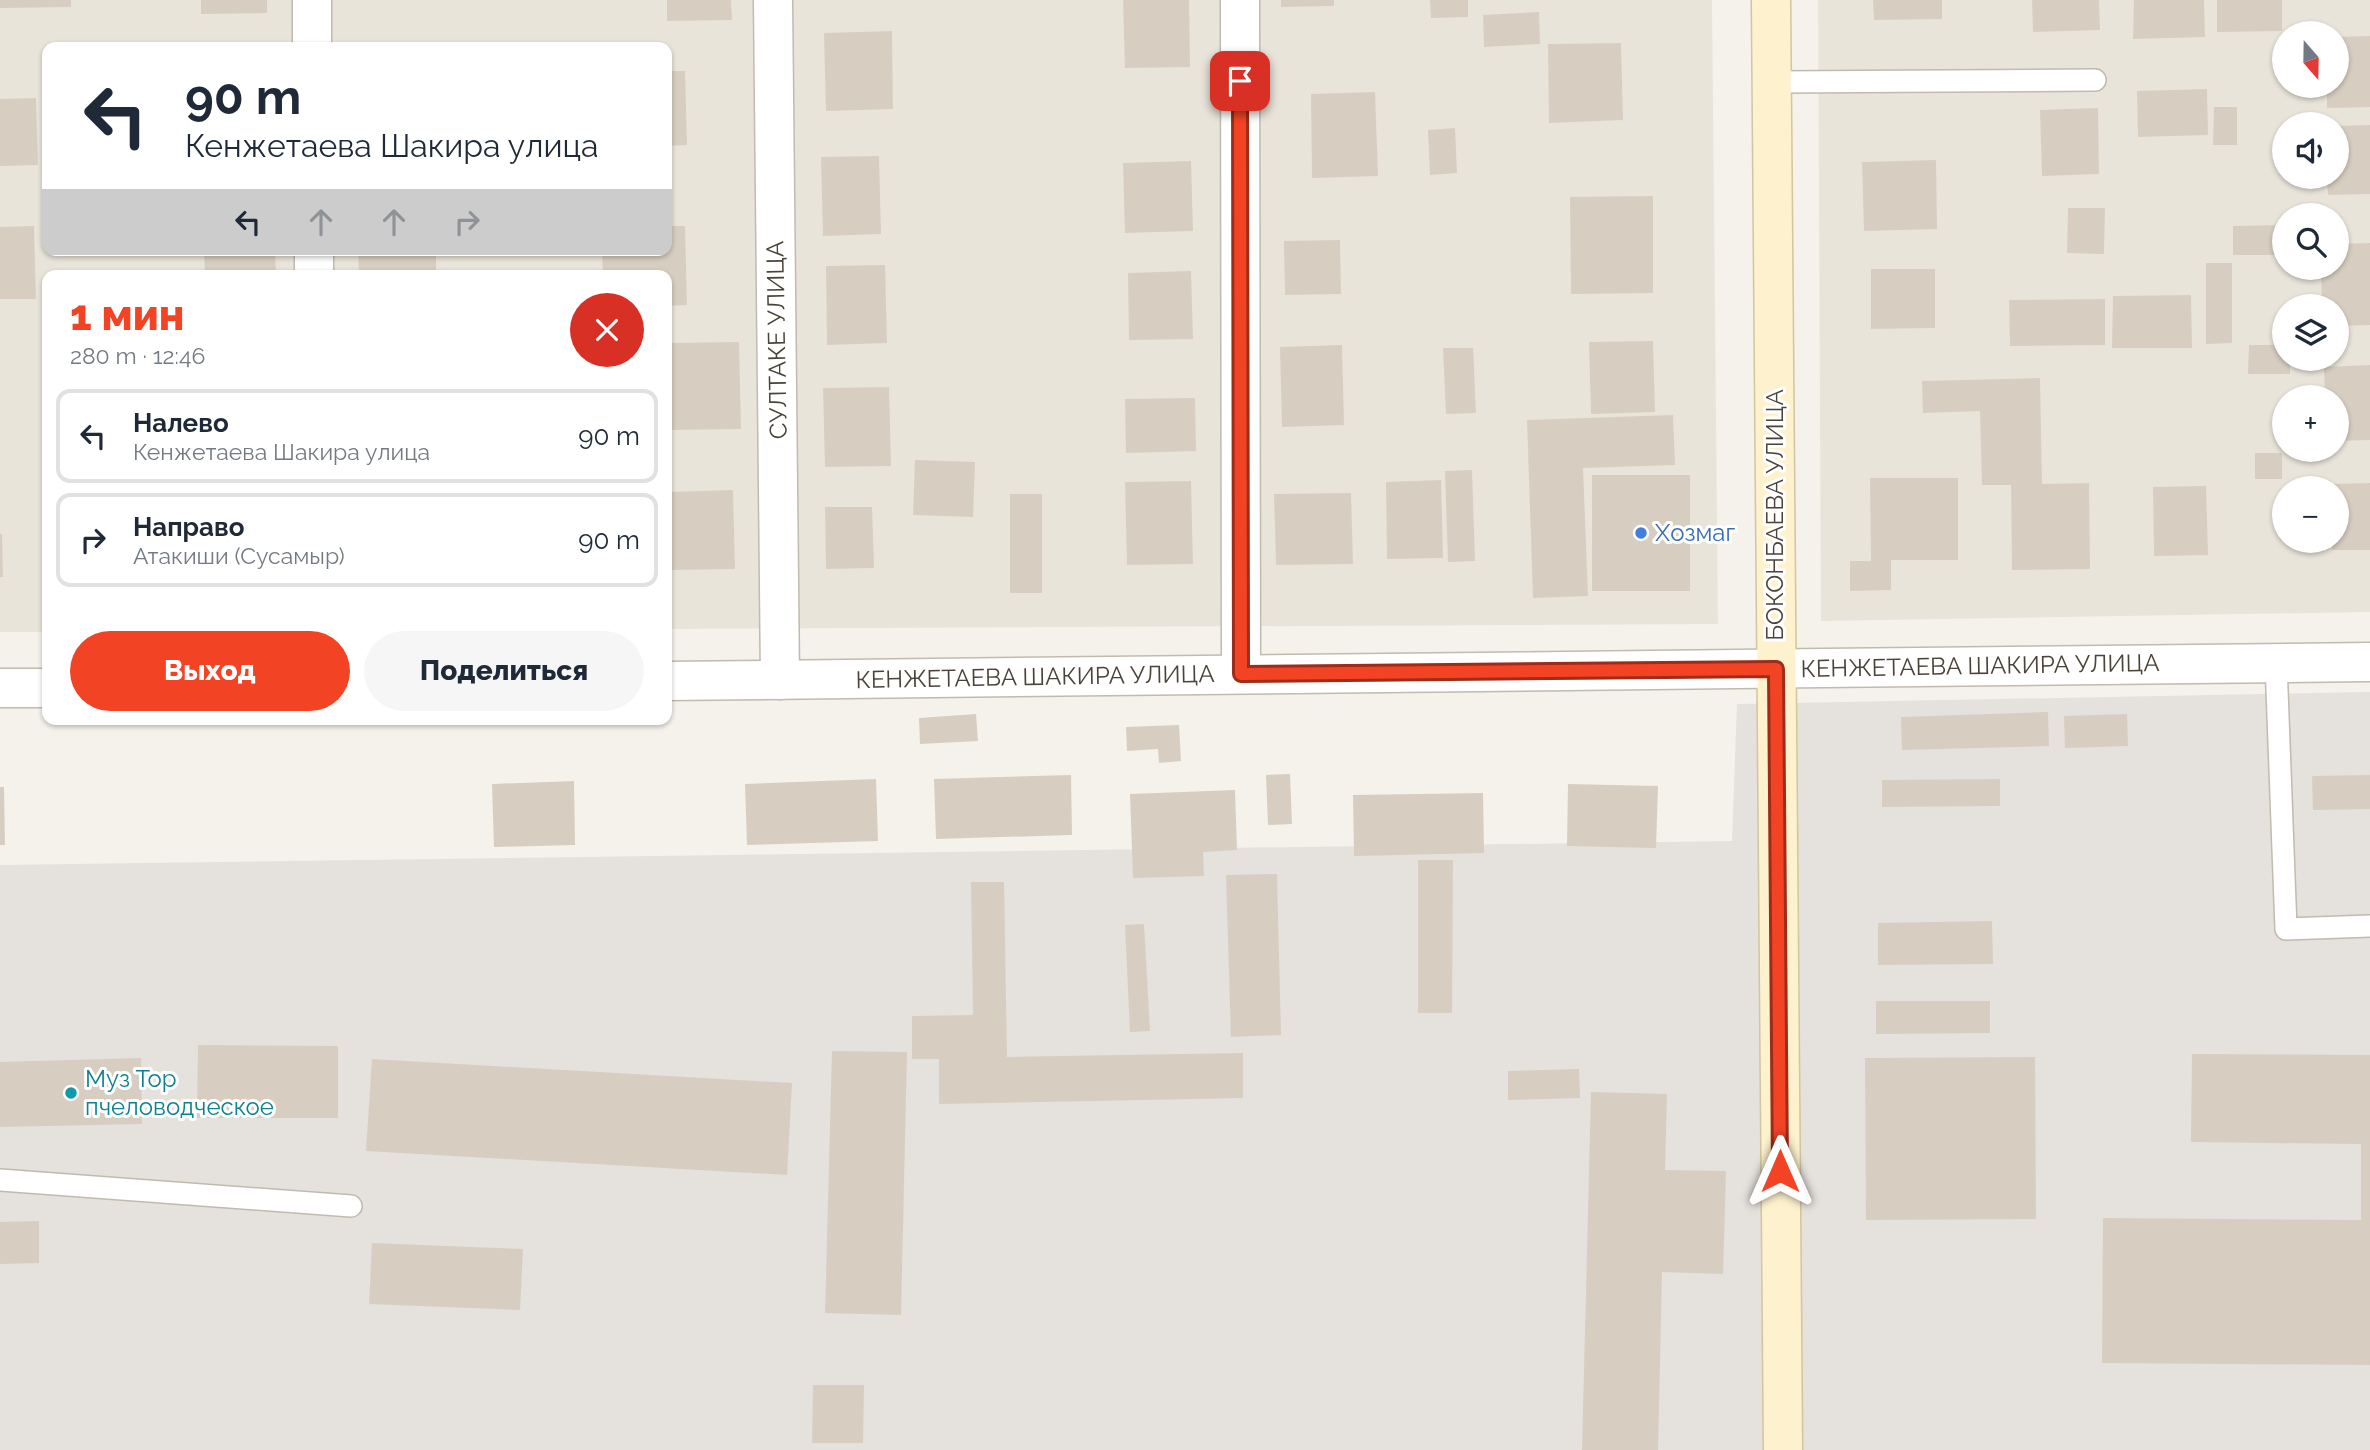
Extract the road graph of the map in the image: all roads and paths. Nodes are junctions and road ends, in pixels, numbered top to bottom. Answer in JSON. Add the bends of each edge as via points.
{"nodes":[{"id":1,"x":312,"y":0,"type":"edge"},
{"id":2,"x":773,"y":0,"type":"edge"},
{"id":3,"x":1240,"y":0,"type":"edge"},
{"id":4,"x":1771,"y":0,"type":"edge"},
{"id":5,"x":312,"y":42,"type":"edge"},
{"id":6,"x":2095,"y":80,"type":"dead end"},
{"id":7,"x":1771,"y":82,"type":"junction"},
{"id":8,"x":2370,"y":662,"type":"edge"},
{"id":9,"x":2276,"y":663,"type":"junction"},
{"id":10,"x":1776,"y":669,"type":"junction"},
{"id":11,"x":1241,"y":674,"type":"junction"},
{"id":12,"x":780,"y":680,"type":"junction"},
{"id":13,"x":672,"y":681,"type":"edge"},
{"id":14,"x":0,"y":688,"type":"edge"},
{"id":15,"x":42,"y":688,"type":"edge"},
{"id":16,"x":2370,"y":926,"type":"edge"},
{"id":17,"x":0,"y":1180,"type":"edge"},
{"id":18,"x":351,"y":1206,"type":"dead end"},
{"id":19,"x":1783,"y":1450,"type":"edge"}],
"edges":[{"from":1,"to":5,"type":"street"},
{"from":2,"to":12,"type":"street","name":"СУЛТАКЕ УЛИЦА"},
{"from":3,"to":11,"type":"street"},
{"from":4,"to":7,"type":"street","name":"БОКОНБАЕВА УЛИЦА"},
{"from":6,"to":7,"type":"lane"},
{"from":7,"to":10,"type":"street","name":"БОКОНБАЕВА УЛИЦА"},
{"from":8,"to":9,"type":"street","name":"КЕНЖЕТАЕВА ШАКИРА УЛИЦА"},
{"from":9,"to":10,"type":"street","name":"КЕНЖЕТАЕВА ШАКИРА УЛИЦА"},
{"from":9,"to":16,"type":"lane","via":[[2286,929]]},
{"from":10,"to":11,"type":"street","name":"КЕНЖЕТАЕВА ШАКИРА УЛИЦА"},
{"from":10,"to":19,"type":"street","name":"БОКОНБАЕВА УЛИЦА"},
{"from":11,"to":12,"type":"street","name":"КЕНЖЕТАЕВА ШАКИРА УЛИЦА"},
{"from":12,"to":13,"type":"street","name":"КЕНЖЕТАЕВА ШАКИРА УЛИЦА"},
{"from":14,"to":15,"type":"street"},
{"from":17,"to":18,"type":"lane"}]}
